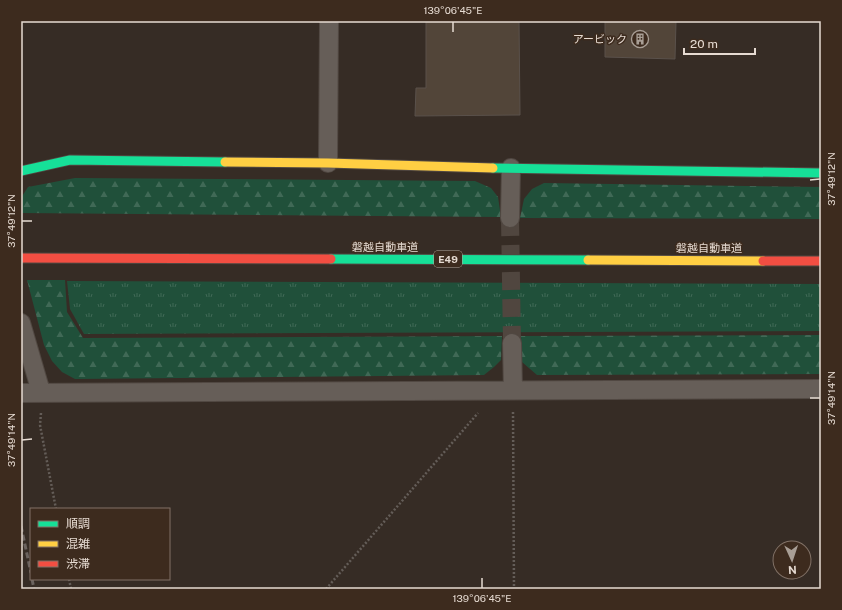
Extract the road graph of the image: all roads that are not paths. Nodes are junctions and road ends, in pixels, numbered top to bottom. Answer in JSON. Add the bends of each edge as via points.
{"nodes":[{"id":1,"x":329,"y":21,"type":"edge"},
{"id":2,"x":328,"y":163,"type":"junction"},
{"id":3,"x":510,"y":168,"type":"junction"},
{"id":4,"x":21,"y":171,"type":"edge"},
{"id":5,"x":821,"y":173,"type":"edge"},
{"id":6,"x":510,"y":218,"type":"tunnel mouth"},
{"id":7,"x":21,"y":258,"type":"edge"},
{"id":8,"x":821,"y":261,"type":"edge"},
{"id":9,"x":21,"y":324,"type":"edge"},
{"id":10,"x":512,"y":343,"type":"tunnel mouth"},
{"id":11,"x":821,"y":389,"type":"edge"},
{"id":12,"x":513,"y":390,"type":"junction"},
{"id":13,"x":41,"y":392,"type":"junction"},
{"id":14,"x":21,"y":393,"type":"edge"}],
"edges":[{"from":1,"to":2,"type":"street"},
{"from":2,"to":3,"type":"main road"},
{"from":2,"to":4,"type":"main road","via":[[70,160]]},
{"from":3,"to":5,"type":"main road"},
{"from":3,"to":6,"type":"street"},
{"from":7,"to":8,"type":"main road","name":"磐越自動車道","number":"E49"},
{"from":9,"to":13,"type":"street"},
{"from":10,"to":12,"type":"street"},
{"from":11,"to":12,"type":"street"},
{"from":12,"to":13,"type":"street"},
{"from":13,"to":14,"type":"street"}]}
